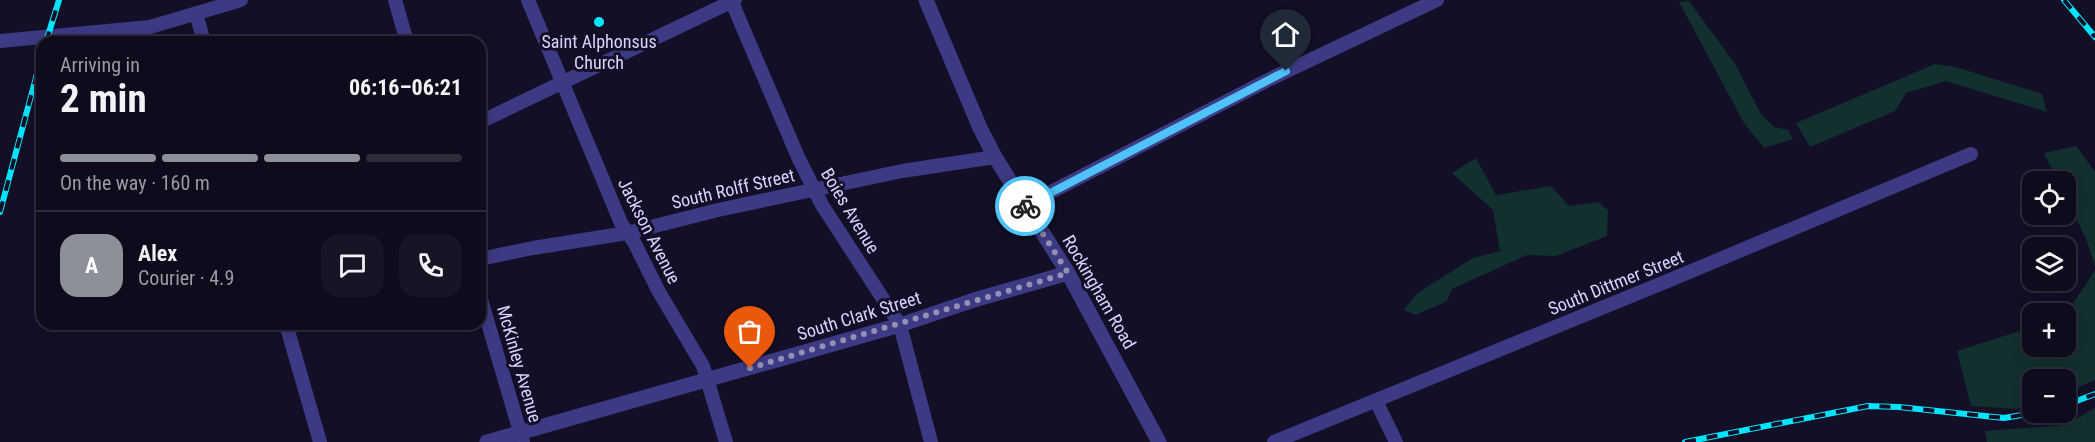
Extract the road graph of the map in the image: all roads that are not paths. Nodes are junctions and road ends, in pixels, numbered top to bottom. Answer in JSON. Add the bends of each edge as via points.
{"nodes":[{"id":1,"x":241,"y":0,"type":"edge"},
{"id":2,"x":395,"y":0,"type":"edge"},
{"id":3,"x":528,"y":0,"type":"edge"},
{"id":4,"x":732,"y":0,"type":"edge"},
{"id":5,"x":926,"y":0,"type":"edge"},
{"id":6,"x":1437,"y":0,"type":"edge"},
{"id":7,"x":196,"y":13,"type":"junction"},
{"id":8,"x":54,"y":36,"type":"edge"},
{"id":9,"x":202,"y":36,"type":"edge"},
{"id":10,"x":405,"y":36,"type":"edge"},
{"id":11,"x":36,"y":38,"type":"edge"},
{"id":12,"x":0,"y":41,"type":"edge"},
{"id":13,"x":564,"y":82,"type":"junction"},
{"id":14,"x":486,"y":119,"type":"edge"},
{"id":15,"x":1971,"y":154,"type":"dead end"},
{"id":16,"x":995,"y":157,"type":"junction"},
{"id":17,"x":814,"y":190,"type":"junction"},
{"id":18,"x":1024,"y":206,"type":"junction"},
{"id":19,"x":627,"y":233,"type":"junction"},
{"id":20,"x":486,"y":258,"type":"edge"},
{"id":21,"x":1068,"y":273,"type":"junction"},
{"id":22,"x":486,"y":316,"type":"edge"},
{"id":23,"x":900,"y":325,"type":"junction"},
{"id":24,"x":288,"y":330,"type":"edge"},
{"id":25,"x":707,"y":380,"type":"junction"},
{"id":26,"x":1376,"y":401,"type":"junction"},
{"id":27,"x":522,"y":437,"type":"edge"},
{"id":28,"x":320,"y":442,"type":"edge"},
{"id":29,"x":487,"y":442,"type":"edge"},
{"id":30,"x":726,"y":442,"type":"edge"},
{"id":31,"x":931,"y":442,"type":"edge"},
{"id":32,"x":1159,"y":442,"type":"edge"},
{"id":33,"x":1274,"y":442,"type":"edge"},
{"id":34,"x":1396,"y":442,"type":"edge"}],
"edges":[{"from":1,"to":7,"type":"street"},
{"from":2,"to":10,"type":"street"},
{"from":3,"to":13,"type":"street","name":"Jackson Avenue"},
{"from":4,"to":13,"type":"street"},
{"from":4,"to":17,"type":"street","name":"Boies Avenue"},
{"from":5,"to":16,"type":"street","name":"Rockingham Road"},
{"from":6,"to":18,"type":"street","via":[[1266,81]]},
{"from":7,"to":8,"type":"street","via":[[150,27]]},
{"from":7,"to":9,"type":"street"},
{"from":11,"to":12,"type":"street"},
{"from":13,"to":14,"type":"street"},
{"from":13,"to":19,"type":"street","name":"Jackson Avenue"},
{"from":15,"to":26,"type":"street","name":"South Dittmer Street"},
{"from":16,"to":17,"type":"street","name":"South Rolff Street"},
{"from":16,"to":18,"type":"street","name":"Rockingham Road"},
{"from":17,"to":19,"type":"street","name":"South Rolff Street"},
{"from":17,"to":23,"type":"street","name":"Boies Avenue"},
{"from":18,"to":21,"type":"street","name":"Rockingham Road"},
{"from":19,"to":20,"type":"street","name":"South Rolff Street"},
{"from":19,"to":25,"type":"street","name":"Jackson Avenue","via":[[703,366]]},
{"from":21,"to":23,"type":"street","name":"South Clark Street"},
{"from":21,"to":32,"type":"street","name":"Rockingham Road"},
{"from":22,"to":27,"type":"street","name":"McKinley Avenue"},
{"from":23,"to":25,"type":"street","name":"South Clark Street"},
{"from":23,"to":31,"type":"street","name":"Boies Avenue"},
{"from":24,"to":28,"type":"street"},
{"from":25,"to":27,"type":"street","name":"South Clark Street"},
{"from":25,"to":30,"type":"street","name":"Jackson Avenue"},
{"from":26,"to":33,"type":"street","name":"South Dittmer Street"},
{"from":26,"to":34,"type":"street"},
{"from":27,"to":29,"type":"street","name":"South Clark Street"}]}
